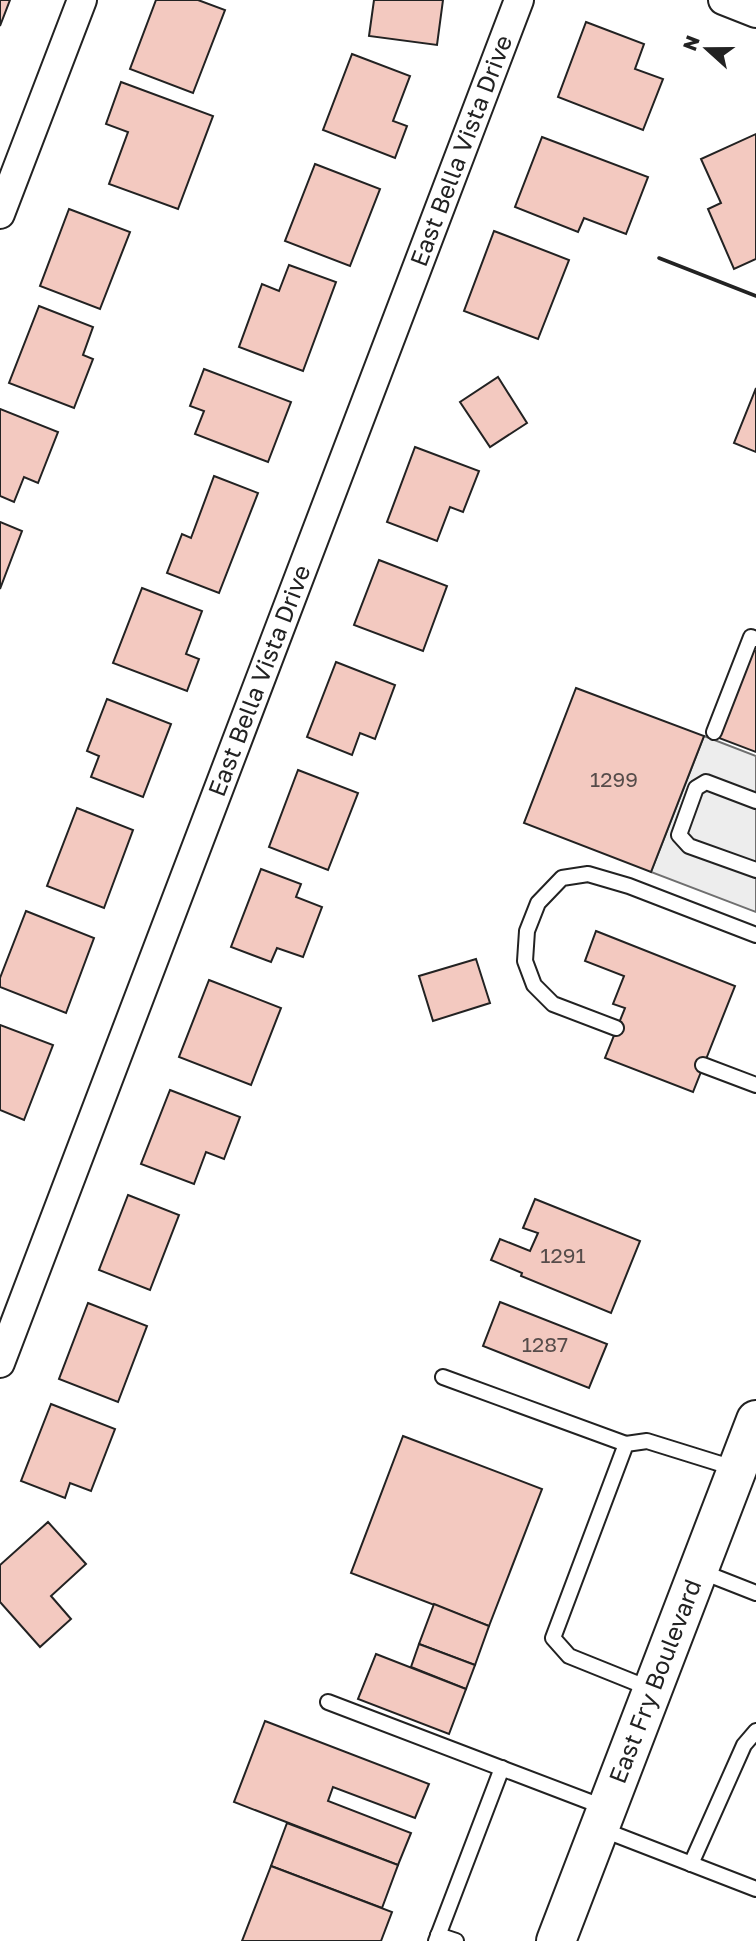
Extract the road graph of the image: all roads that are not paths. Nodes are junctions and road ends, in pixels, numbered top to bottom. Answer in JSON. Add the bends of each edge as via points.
{"nodes":[{"id":1,"x":82,"y":0,"type":"edge"},
{"id":2,"x":519,"y":0,"type":"edge"},
{"id":3,"x":723,"y":0,"type":"edge"},
{"id":4,"x":756,"y":13,"type":"edge"},
{"id":5,"x":6,"y":181,"type":"edge"},
{"id":6,"x":0,"y":214,"type":"edge"},
{"id":7,"x":756,"y":639,"type":"edge"},
{"id":8,"x":714,"y":732,"type":"dead end"},
{"id":9,"x":756,"y":801,"type":"edge"},
{"id":10,"x":756,"y":870,"type":"edge"},
{"id":11,"x":756,"y":935,"type":"edge"},
{"id":12,"x":616,"y":1028,"type":"dead end"},
{"id":13,"x":703,"y":1065,"type":"dead end"},
{"id":14,"x":756,"y":1085,"type":"edge"},
{"id":15,"x":0,"y":1363,"type":"edge"},
{"id":16,"x":443,"y":1377,"type":"dead end"},
{"id":17,"x":756,"y":1420,"type":"edge"},
{"id":18,"x":626,"y":1444,"type":"junction"},
{"id":19,"x":737,"y":1469,"type":"junction"},
{"id":20,"x":698,"y":1571,"type":"junction"},
{"id":21,"x":756,"y":1593,"type":"edge"},
{"id":22,"x":653,"y":1689,"type":"junction"},
{"id":23,"x":328,"y":1702,"type":"dead end"},
{"id":24,"x":756,"y":1731,"type":"edge"},
{"id":25,"x":502,"y":1768,"type":"junction"},
{"id":26,"x":603,"y":1818,"type":"junction"},
{"id":27,"x":691,"y":1864,"type":"junction"},
{"id":28,"x":756,"y":1889,"type":"edge"},
{"id":29,"x":437,"y":1938,"type":"edge"},
{"id":30,"x":456,"y":1941,"type":"edge"},
{"id":31,"x":556,"y":1941,"type":"edge"}],
"edges":[{"from":1,"to":5,"type":"street"},
{"from":2,"to":15,"type":"street","name":"East Bella Vista Drive"},
{"from":3,"to":4,"type":"street"},
{"from":5,"to":6,"type":"street"},
{"from":7,"to":8,"type":"lane","via":[[751,637]]},
{"from":9,"to":10,"type":"lane","via":[[706,782],[696,788],[679,835],[689,846]]},
{"from":11,"to":12,"type":"lane","via":[[589,874],[562,878],[538,902],[527,931],[525,961],[534,985],[552,1004]]},
{"from":13,"to":14,"type":"lane"},
{"from":16,"to":18,"type":"lane"},
{"from":17,"to":19,"type":"main road","name":"East Fry Boulevard"},
{"from":18,"to":19,"type":"lane","via":[[647,1441]]},
{"from":18,"to":22,"type":"lane","via":[[553,1638],[569,1656]]},
{"from":19,"to":20,"type":"main road","name":"East Fry Boulevard"},
{"from":20,"to":21,"type":"lane"},
{"from":20,"to":22,"type":"main road","name":"East Fry Boulevard"},
{"from":22,"to":26,"type":"main road","name":"East Fry Boulevard"},
{"from":23,"to":25,"type":"lane"},
{"from":24,"to":27,"type":"lane","via":[[744,1745]]},
{"from":25,"to":26,"type":"lane"},
{"from":25,"to":29,"type":"lane"},
{"from":26,"to":27,"type":"lane"},
{"from":26,"to":31,"type":"main road","name":"East Fry Boulevard"},
{"from":27,"to":28,"type":"lane"},
{"from":29,"to":30,"type":"lane"}]}
